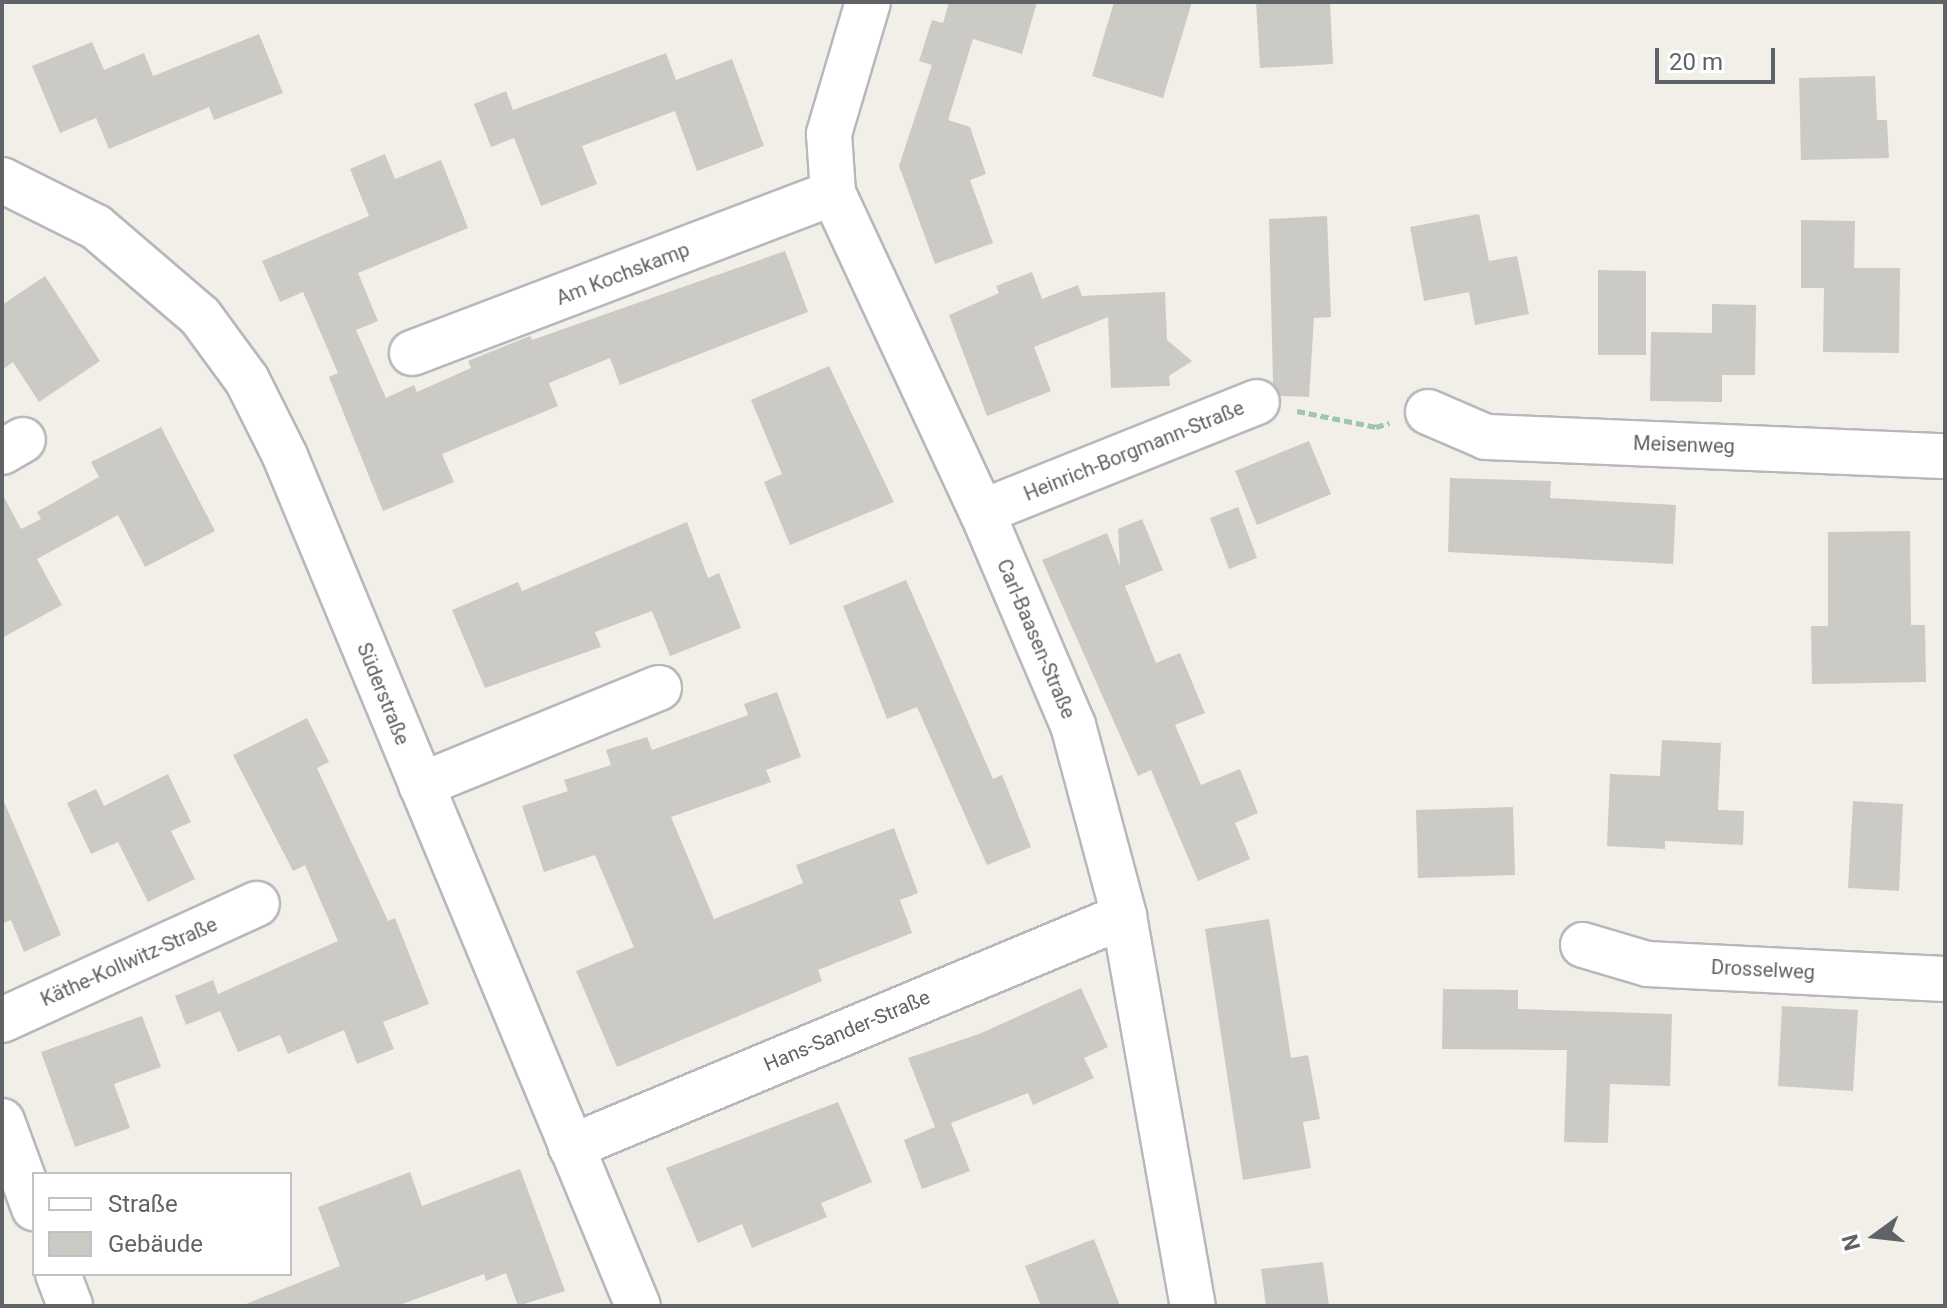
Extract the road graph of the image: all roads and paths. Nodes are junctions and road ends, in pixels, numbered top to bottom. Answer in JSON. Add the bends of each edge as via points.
{"nodes":[{"id":1,"x":868,"y":2,"type":"edge"},
{"id":2,"x":2,"y":180,"type":"edge"},
{"id":3,"x":833,"y":193,"type":"junction"},
{"id":4,"x":412,"y":353,"type":"dead end"},
{"id":5,"x":1257,"y":402,"type":"joint"},
{"id":6,"x":1428,"y":412,"type":"joint"},
{"id":7,"x":1945,"y":456,"type":"edge"},
{"id":8,"x":982,"y":512,"type":"junction"},
{"id":9,"x":659,"y":688,"type":"dead end"},
{"id":10,"x":421,"y":785,"type":"junction"},
{"id":11,"x":257,"y":904,"type":"dead end"},
{"id":12,"x":1124,"y":916,"type":"junction"},
{"id":13,"x":1583,"y":945,"type":"dead end"},
{"id":14,"x":1945,"y":979,"type":"edge"},
{"id":15,"x":2,"y":1020,"type":"edge"},
{"id":16,"x":2,"y":1121,"type":"edge"},
{"id":17,"x":571,"y":1147,"type":"junction"},
{"id":18,"x":32,"y":1203,"type":"edge"},
{"id":19,"x":59,"y":1276,"type":"edge"},
{"id":20,"x":70,"y":1306,"type":"edge"},
{"id":21,"x":638,"y":1306,"type":"edge"},
{"id":22,"x":1193,"y":1306,"type":"edge"}],
"edges":[{"from":1,"to":3,"type":"street","name":"Carl-Baasen-Straße","via":[[829,134]]},
{"from":2,"to":10,"type":"street","name":"Süderstraße","via":[[96,227],[200,316],[247,380],[285,456]]},
{"from":3,"to":4,"type":"street","name":"Am Kochskamp"},
{"from":3,"to":8,"type":"street","name":"Carl-Baasen-Straße"},
{"from":5,"to":6,"type":"path","name":"Heinrich-Borgmann-Straße","via":[[1376,427]]},
{"from":5,"to":8,"type":"street","name":"Heinrich-Borgmann-Straße"},
{"from":6,"to":7,"type":"street","name":"Meisenweg","via":[[1486,437]]},
{"from":8,"to":12,"type":"street","name":"Carl-Baasen-Straße","via":[[1073,725]]},
{"from":9,"to":10,"type":"street"},
{"from":10,"to":17,"type":"street","name":"Süderstraße"},
{"from":11,"to":15,"type":"street","name":"Käthe-Kollwitz-Straße"},
{"from":12,"to":17,"type":"street","name":"Hans-Sander-Straße"},
{"from":12,"to":22,"type":"street","name":"Carl-Baasen-Straße"},
{"from":13,"to":14,"type":"street","name":"Drosselweg","via":[[1647,964]]},
{"from":16,"to":18,"type":"street"},
{"from":17,"to":21,"type":"street","name":"Süderstraße"},
{"from":19,"to":20,"type":"street"}]}
